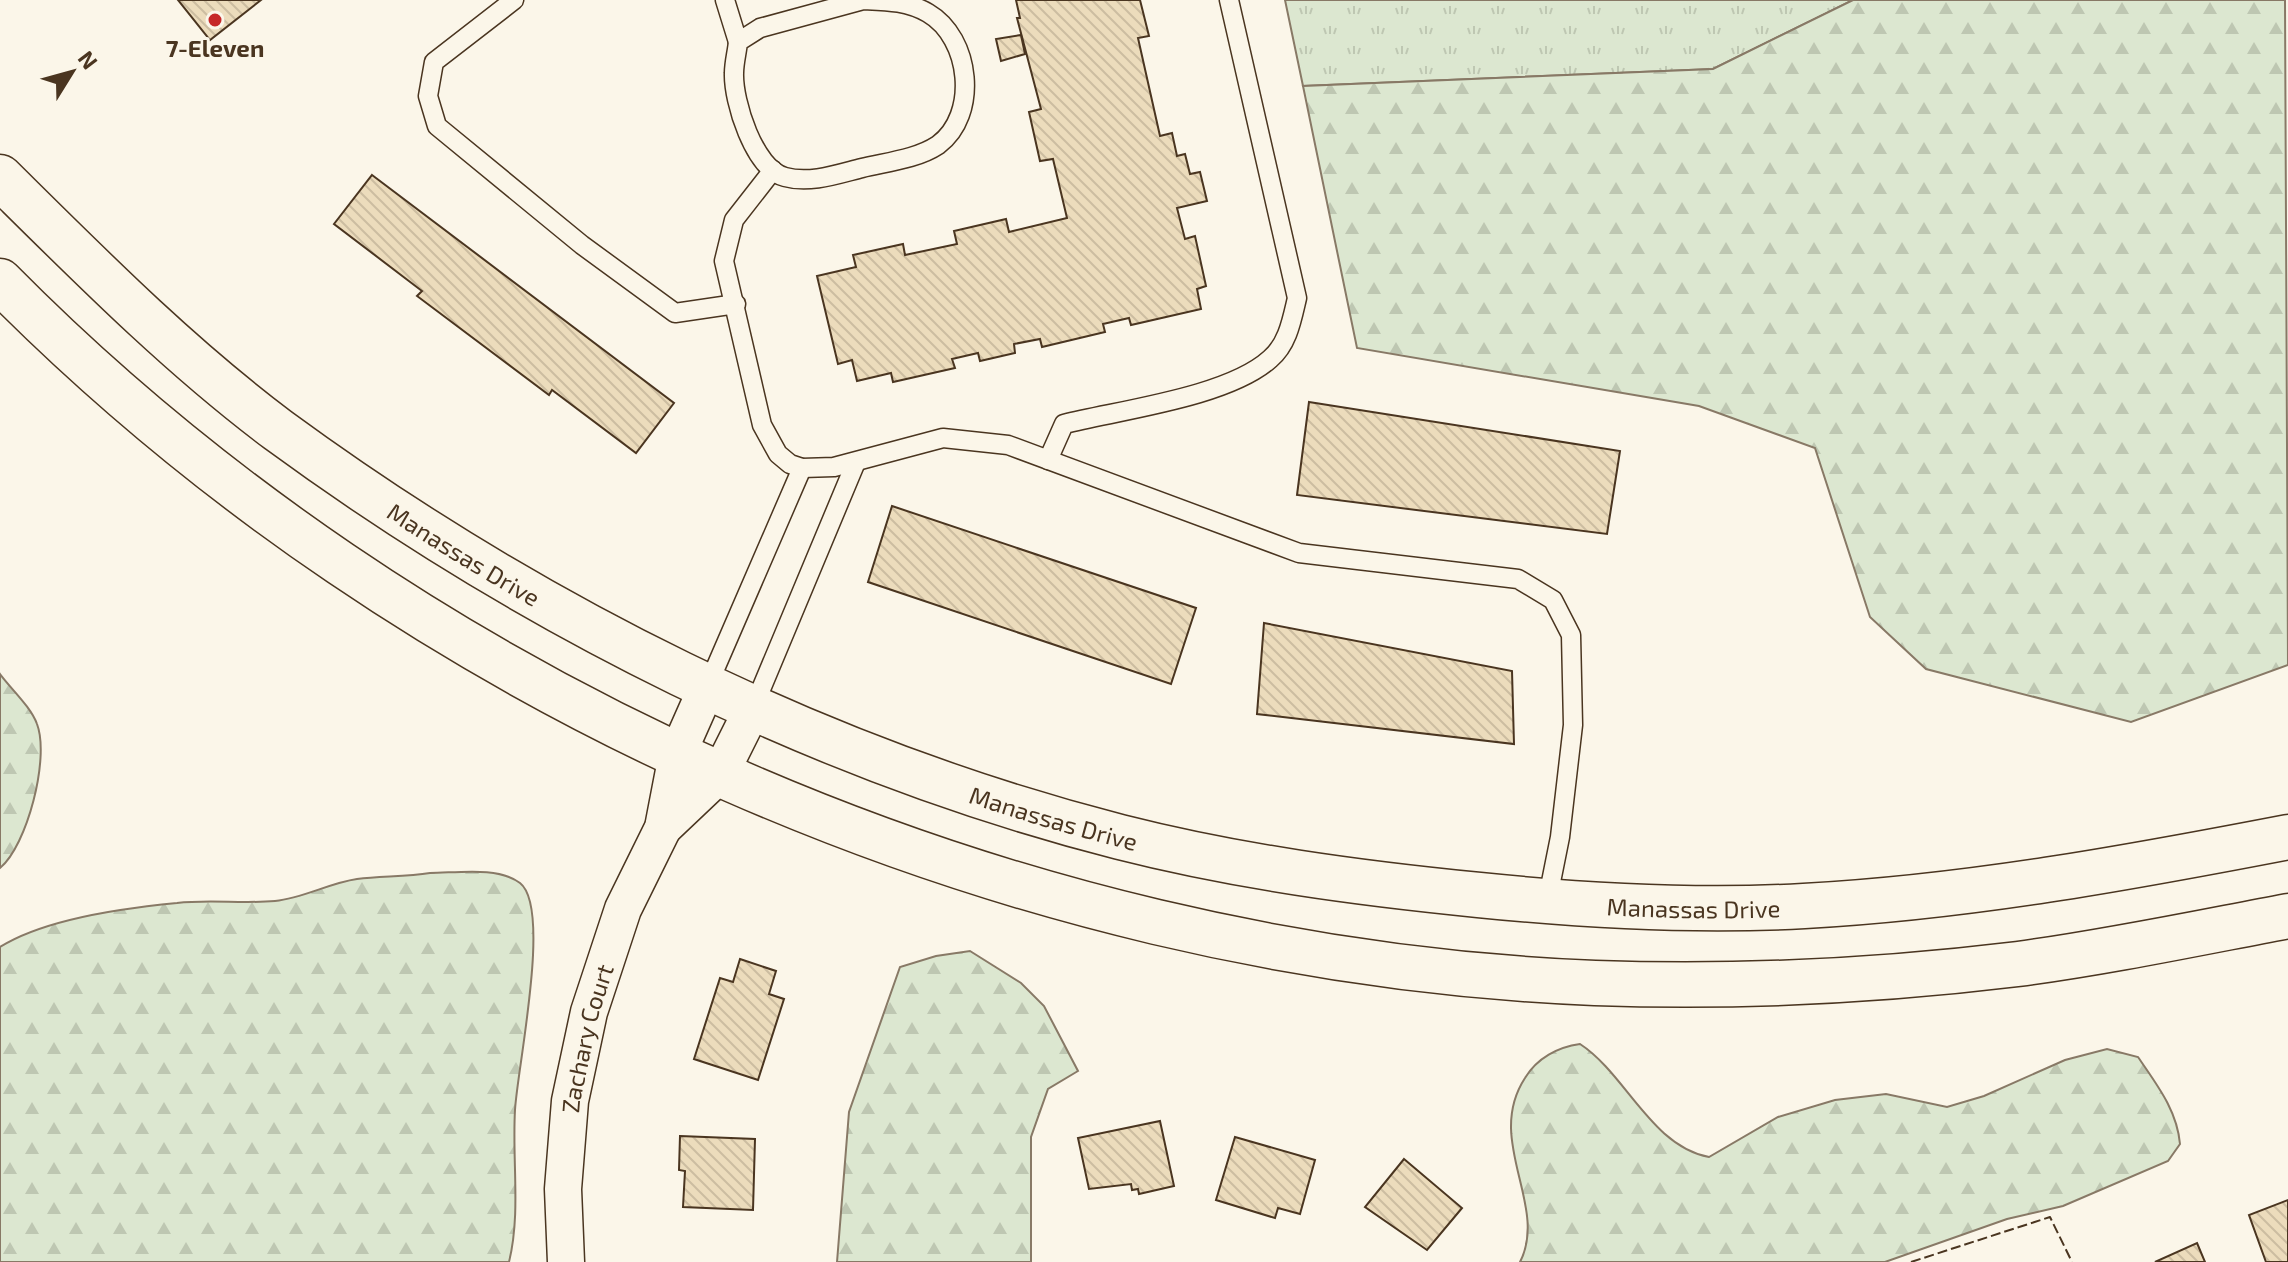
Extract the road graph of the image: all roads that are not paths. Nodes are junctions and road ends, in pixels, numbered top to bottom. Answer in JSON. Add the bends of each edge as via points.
{"nodes":[{"id":1,"x":514,"y":0,"type":"edge"},
{"id":2,"x":725,"y":0,"type":"edge"},
{"id":3,"x":1229,"y":0,"type":"edge"},
{"id":4,"x":738,"y":42,"type":"junction"},
{"id":5,"x":773,"y":170,"type":"junction"},
{"id":6,"x":0,"y":177,"type":"edge"},
{"id":7,"x":0,"y":281,"type":"edge"},
{"id":8,"x":736,"y":304,"type":"junction"},
{"id":9,"x":1048,"y":460,"type":"junction"},
{"id":10,"x":856,"y":462,"type":"junction"},
{"id":11,"x":802,"y":468,"type":"junction"},
{"id":12,"x":708,"y":685,"type":"junction"},
{"id":13,"x":754,"y":706,"type":"junction"},
{"id":14,"x":677,"y":755,"type":"junction"},
{"id":15,"x":720,"y":774,"type":"junction"},
{"id":16,"x":663,"y":828,"type":"junction"},
{"id":17,"x":2288,"y":837,"type":"edge"},
{"id":18,"x":1547,"y":902,"type":"junction"},
{"id":19,"x":2288,"y":916,"type":"edge"},
{"id":20,"x":566,"y":1262,"type":"edge"}],
"edges":[{"from":1,"to":8,"type":"lane","via":[[434,62],[428,96],[437,126],[675,313]]},
{"from":2,"to":4,"type":"lane"},
{"from":3,"to":9,"type":"lane","via":[[1297,298],[1290,331],[1271,359],[1227,385],[1064,424]]},
{"from":4,"to":5,"type":"lane","via":[[734,76],[751,145]]},
{"from":4,"to":5,"type":"lane","via":[[760,28],[863,0],[898,1],[930,14],[952,39],[964,65],[966,91],[959,118],[940,144],[918,155],[816,179],[783,177]]},
{"from":5,"to":8,"type":"lane","via":[[734,220],[724,261]]},
{"from":6,"to":12,"type":"street","name":"Manassas Drive","via":[[173,344],[277,429],[511,582]]},
{"from":7,"to":14,"type":"street","via":[[137,408],[271,517],[518,672]]},
{"from":8,"to":11,"type":"lane","via":[[762,425],[778,454]]},
{"from":9,"to":10,"type":"lane","via":[[1008,445],[943,438]]},
{"from":9,"to":18,"type":"lane","via":[[1299,553],[1518,579],[1553,600],[1571,635],[1573,725]]},
{"from":10,"to":11,"type":"lane"},
{"from":10,"to":13,"type":"lane"},
{"from":11,"to":12,"type":"lane"},
{"from":12,"to":13,"type":"street","name":"Manassas Drive"},
{"from":12,"to":14,"type":"street","name":"Zachary Court"},
{"from":13,"to":15,"type":"street","name":"Zachary Court"},
{"from":13,"to":18,"type":"street","name":"Manassas Drive","via":[[985,798],[1121,837],[1264,868]]},
{"from":14,"to":15,"type":"street"},
{"from":14,"to":16,"type":"street","name":"Zachary Court"},
{"from":15,"to":16,"type":"street","name":"Zachary Court"},
{"from":15,"to":19,"type":"street","via":[[960,868],[1092,906],[1339,960],[1462,972],[1594,983],[1879,978],[2022,963]]},
{"from":16,"to":20,"type":"street","name":"Zachary Court","via":[[623,909],[589,1012],[570,1101],[563,1189]]},
{"from":17,"to":18,"type":"street","name":"Manassas Drive","via":[[2101,874],[1943,895],[1681,909]]}]}
